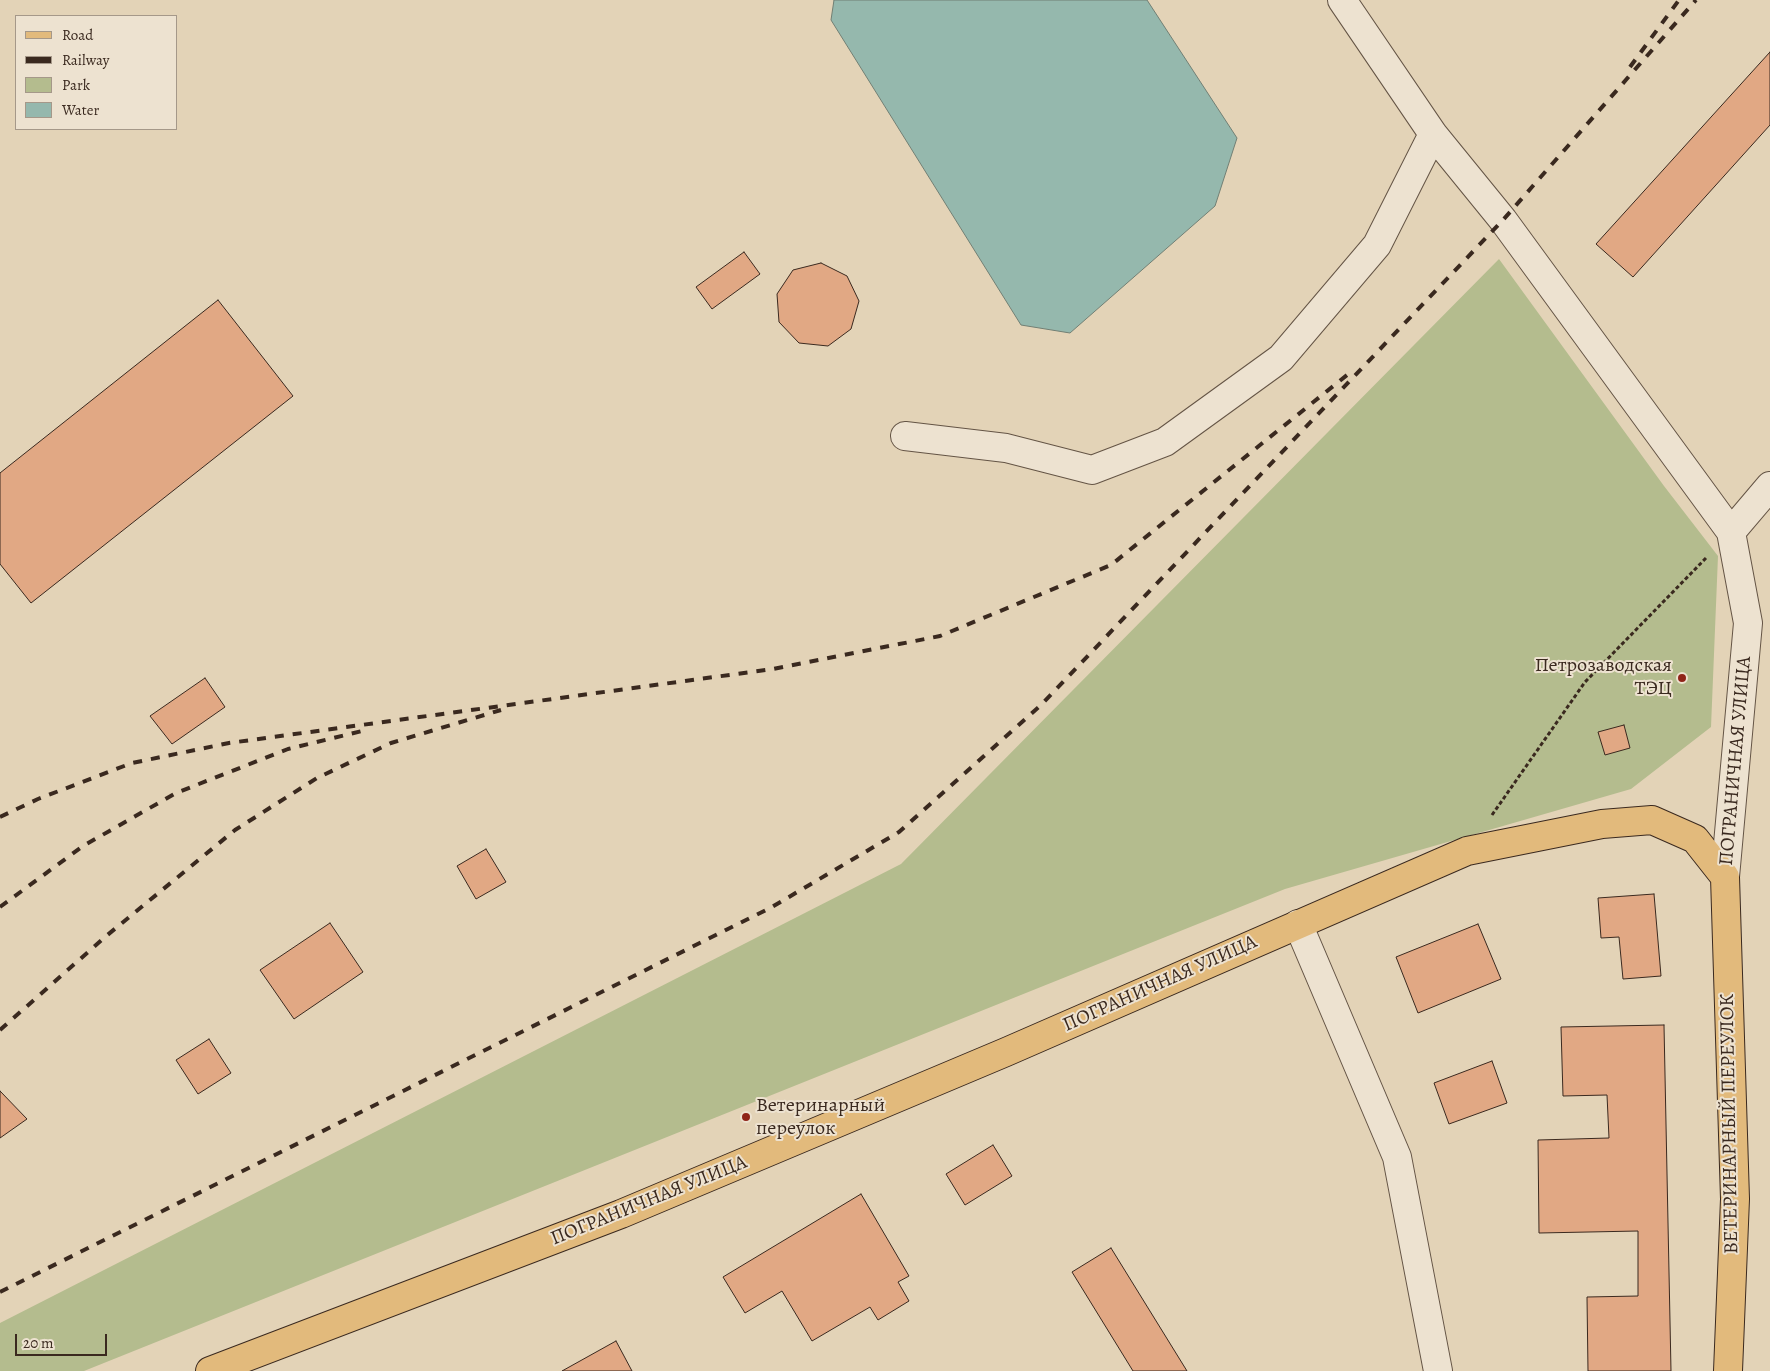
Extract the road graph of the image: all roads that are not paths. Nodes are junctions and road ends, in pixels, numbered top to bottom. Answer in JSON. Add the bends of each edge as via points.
{"nodes":[{"id":1,"x":1342,"y":0,"type":"edge"},
{"id":2,"x":1433,"y":134,"type":"junction"},
{"id":3,"x":905,"y":436,"type":"dead end"},
{"id":4,"x":1770,"y":486,"type":"edge"},
{"id":5,"x":1731,"y":532,"type":"junction"},
{"id":6,"x":1725,"y":877,"type":"junction"},
{"id":7,"x":1298,"y":924,"type":"junction"},
{"id":8,"x":210,"y":1371,"type":"edge"},
{"id":9,"x":1438,"y":1371,"type":"edge"},
{"id":10,"x":1728,"y":1371,"type":"edge"}],
"edges":[{"from":1,"to":2,"type":"street"},
{"from":2,"to":3,"type":"street","via":[[1377,245],[1281,358],[1165,442],[1092,470],[1006,448]]},
{"from":2,"to":5,"type":"street","via":[[1503,220]]},
{"from":4,"to":5,"type":"street"},
{"from":5,"to":6,"type":"street","name":"ПОГРАНИЧНАЯ УЛИЦА","via":[[1748,623]]},
{"from":6,"to":7,"type":"main road","name":"ПОГРАНИЧНАЯ УЛИЦА","via":[[1695,839],[1652,820],[1602,824],[1467,851]]},
{"from":6,"to":10,"type":"main road","name":"ВЕТЕРИНАРНЫЙ ПЕРЕУЛОК","via":[[1734,1199]]},
{"from":7,"to":8,"type":"main road","name":"ПОГРАНИЧНАЯ УЛИЦА","via":[[1006,1052],[621,1214]]},
{"from":7,"to":9,"type":"street","via":[[1397,1157]]}]}
